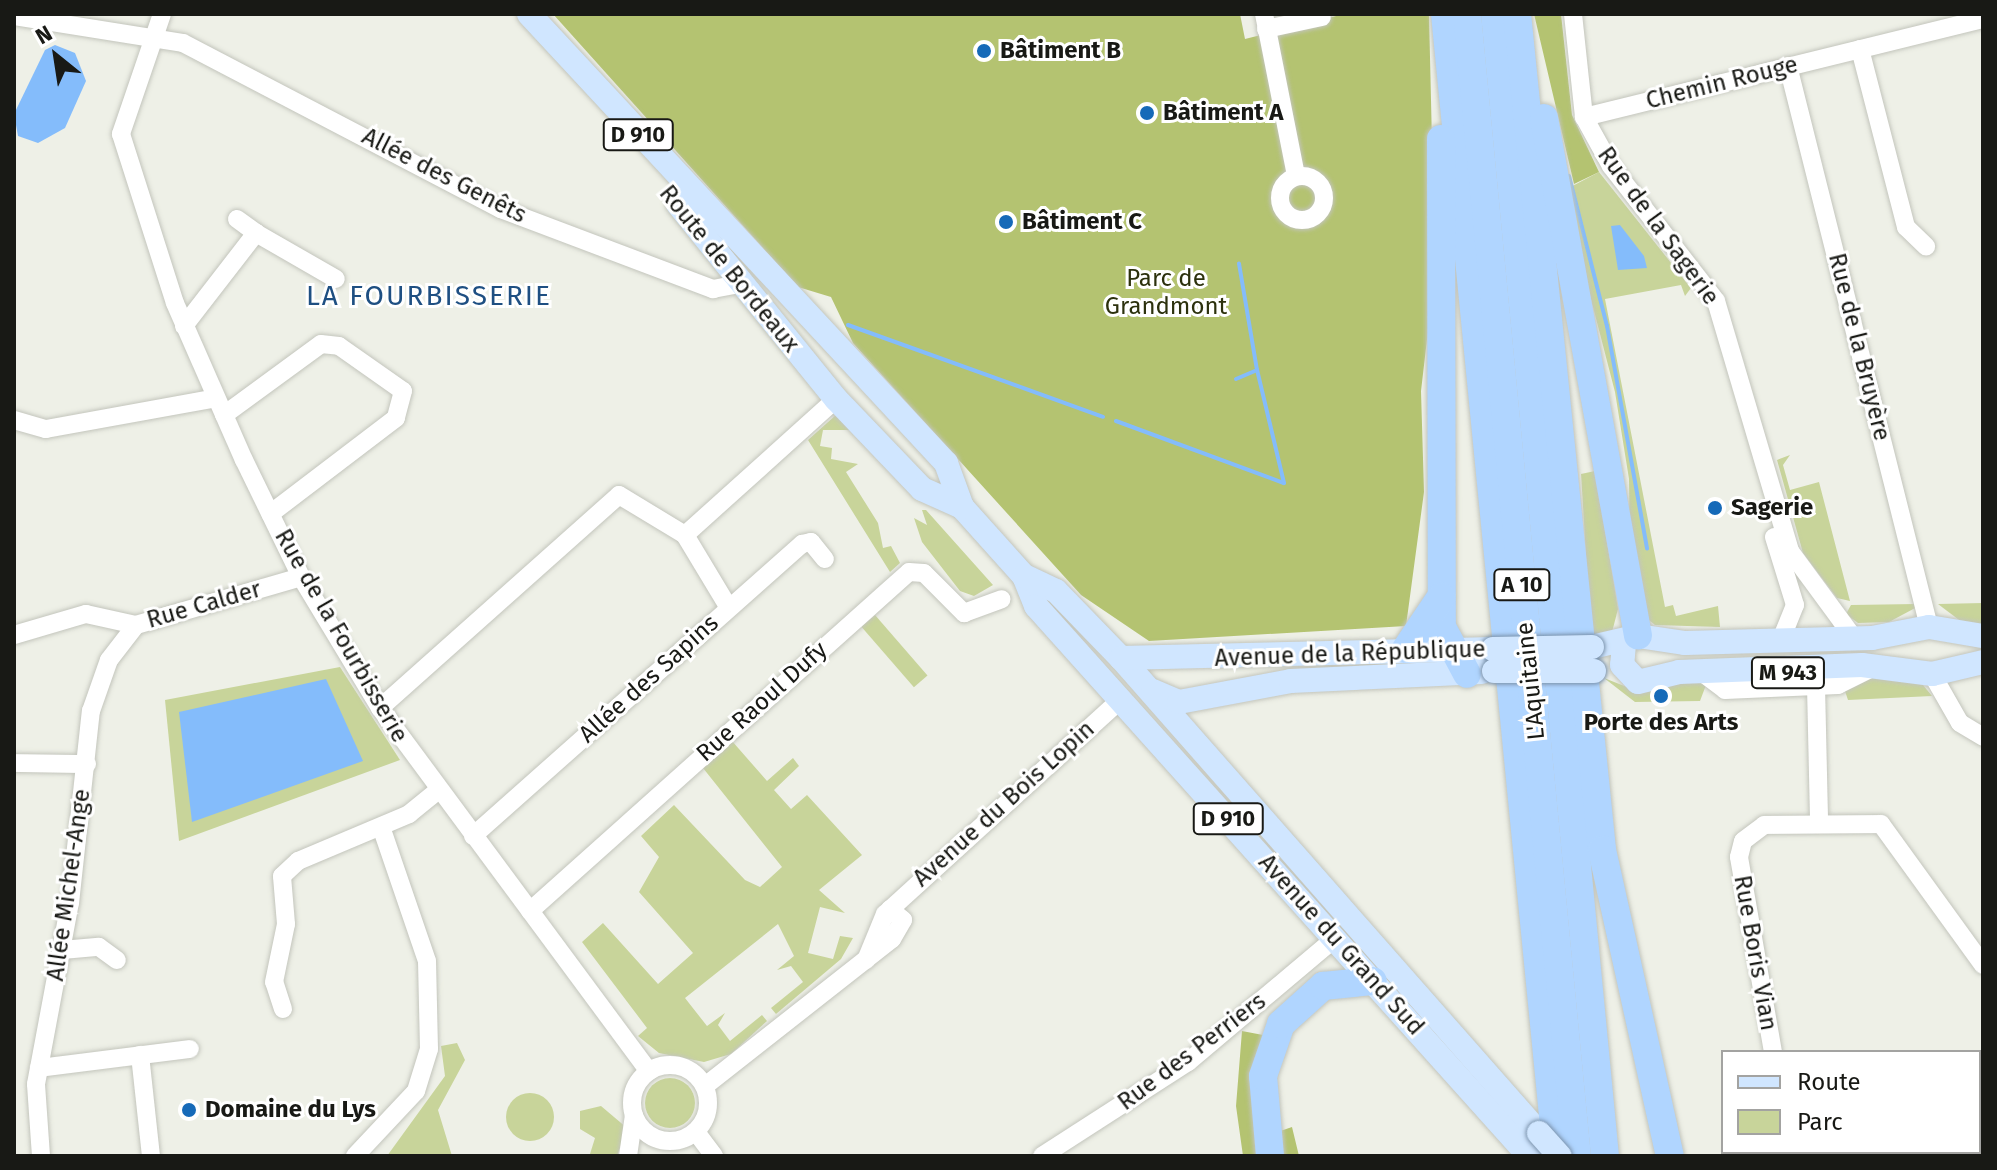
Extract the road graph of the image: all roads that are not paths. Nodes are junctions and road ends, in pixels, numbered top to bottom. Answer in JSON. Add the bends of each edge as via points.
{"nodes":[{"id":1,"x":162,"y":14,"type":"edge"},
{"id":2,"x":509,"y":14,"type":"edge"},
{"id":3,"x":529,"y":14,"type":"edge"},
{"id":4,"x":1444,"y":14,"type":"edge"},
{"id":5,"x":1467,"y":14,"type":"edge"},
{"id":6,"x":1495,"y":14,"type":"edge"},
{"id":7,"x":1517,"y":14,"type":"edge"},
{"id":8,"x":1528,"y":14,"type":"edge"},
{"id":9,"x":1573,"y":14,"type":"edge"},
{"id":10,"x":14,"y":16,"type":"edge"},
{"id":11,"x":1322,"y":17,"type":"dead end"},
{"id":12,"x":1983,"y":19,"type":"edge"},
{"id":13,"x":1265,"y":22,"type":"edge"},
{"id":14,"x":153,"y":38,"type":"junction"},
{"id":15,"x":1860,"y":49,"type":"junction"},
{"id":16,"x":1788,"y":66,"type":"junction"},
{"id":17,"x":1584,"y":117,"type":"junction"},
{"id":18,"x":1296,"y":176,"type":"dead end"},
{"id":19,"x":237,"y":219,"type":"dead end"},
{"id":20,"x":256,"y":233,"type":"junction"},
{"id":21,"x":1926,"y":246,"type":"dead end"},
{"id":22,"x":336,"y":279,"type":"dead end"},
{"id":23,"x":743,"y":283,"type":"junction"},
{"id":24,"x":184,"y":326,"type":"junction"},
{"id":25,"x":836,"y":399,"type":"junction"},
{"id":26,"x":220,"y":407,"type":"junction"},
{"id":27,"x":14,"y":420,"type":"edge"},
{"id":28,"x":1756,"y":436,"type":"junction"},
{"id":29,"x":962,"y":507,"type":"junction"},
{"id":30,"x":270,"y":514,"type":"junction"},
{"id":31,"x":685,"y":535,"type":"junction"},
{"id":32,"x":825,"y":559,"type":"dead end"},
{"id":33,"x":1024,"y":576,"type":"junction"},
{"id":34,"x":301,"y":577,"type":"junction"},
{"id":35,"x":1441,"y":597,"type":"junction"},
{"id":36,"x":1002,"y":599,"type":"dead end"},
{"id":37,"x":729,"y":608,"type":"junction"},
{"id":38,"x":136,"y":625,"type":"junction"},
{"id":39,"x":1939,"y":630,"type":"junction"},
{"id":40,"x":14,"y":635,"type":"edge"},
{"id":41,"x":1783,"y":635,"type":"junction"},
{"id":42,"x":1983,"y":636,"type":"edge"},
{"id":43,"x":1854,"y":638,"type":"junction"},
{"id":44,"x":1631,"y":640,"type":"junction"},
{"id":45,"x":1406,"y":649,"type":"junction"},
{"id":46,"x":1449,"y":649,"type":"junction"},
{"id":47,"x":1121,"y":658,"type":"junction"},
{"id":48,"x":1171,"y":659,"type":"junction"},
{"id":49,"x":1593,"y":659,"type":"junction"},
{"id":50,"x":1983,"y":662,"type":"edge"},
{"id":51,"x":1485,"y":665,"type":"junction"},
{"id":52,"x":1878,"y":665,"type":"junction"},
{"id":53,"x":1941,"y":669,"type":"junction"},
{"id":54,"x":1700,"y":671,"type":"junction"},
{"id":55,"x":1625,"y":673,"type":"junction"},
{"id":56,"x":1144,"y":685,"type":"junction"},
{"id":57,"x":1816,"y":686,"type":"junction"},
{"id":58,"x":1206,"y":696,"type":"junction"},
{"id":59,"x":1119,"y":701,"type":"junction"},
{"id":60,"x":380,"y":708,"type":"junction"},
{"id":61,"x":1983,"y":737,"type":"edge"},
{"id":62,"x":1196,"y":748,"type":"junction"},
{"id":63,"x":14,"y":763,"type":"edge"},
{"id":64,"x":87,"y":764,"type":"junction"},
{"id":65,"x":437,"y":791,"type":"junction"},
{"id":66,"x":1819,"y":822,"type":"junction"},
{"id":67,"x":381,"y":827,"type":"junction"},
{"id":68,"x":473,"y":836,"type":"junction"},
{"id":69,"x":530,"y":911,"type":"junction"},
{"id":70,"x":1335,"y":938,"type":"junction"},
{"id":71,"x":62,"y":950,"type":"junction"},
{"id":72,"x":117,"y":960,"type":"dead end"},
{"id":73,"x":1983,"y":965,"type":"edge"},
{"id":74,"x":1373,"y":981,"type":"junction"},
{"id":75,"x":283,"y":1009,"type":"dead end"},
{"id":76,"x":190,"y":1049,"type":"dead end"},
{"id":77,"x":1773,"y":1050,"type":"edge"},
{"id":78,"x":140,"y":1055,"type":"junction"},
{"id":79,"x":39,"y":1068,"type":"junction"},
{"id":80,"x":649,"y":1071,"type":"junction"},
{"id":81,"x":705,"y":1086,"type":"junction"},
{"id":82,"x":634,"y":1115,"type":"junction"},
{"id":83,"x":696,"y":1132,"type":"junction"},
{"id":84,"x":656,"y":1139,"type":"junction"},
{"id":85,"x":41,"y":1156,"type":"edge"},
{"id":86,"x":151,"y":1156,"type":"edge"},
{"id":87,"x":355,"y":1156,"type":"edge"},
{"id":88,"x":628,"y":1156,"type":"edge"},
{"id":89,"x":714,"y":1156,"type":"edge"},
{"id":90,"x":1042,"y":1156,"type":"edge"},
{"id":91,"x":1270,"y":1156,"type":"edge"},
{"id":92,"x":1529,"y":1156,"type":"edge"},
{"id":93,"x":1558,"y":1156,"type":"edge"},
{"id":94,"x":1577,"y":1156,"type":"edge"},
{"id":95,"x":1605,"y":1156,"type":"edge"},
{"id":96,"x":1670,"y":1156,"type":"edge"}],
"edges":[{"from":1,"to":14,"type":"street","name":"Rue de la Fourbisserie"},
{"from":2,"to":23,"type":"main road","name":"Route de Bordeaux","number":"D 910"},
{"from":3,"to":29,"type":"main road","name":"Route de Bordeaux","number":"D 910","via":[[946,463]]},
{"from":4,"to":35,"type":"highway"},
{"from":4,"to":93,"type":"highway"},
{"from":5,"to":94,"type":"highway","name":"L'Aquitaine","number":"A 10"},
{"from":6,"to":95,"type":"highway","name":"L'Aquitaine","number":"A 10"},
{"from":7,"to":96,"type":"highway","via":[[1602,850]]},
{"from":8,"to":44,"type":"highway"},
{"from":9,"to":17,"type":"street","name":"Rue de la Sagerie"},
{"from":10,"to":14,"type":"street","name":"Allée des Genêts"},
{"from":11,"to":13,"type":"street"},
{"from":12,"to":15,"type":"street","name":"Chemin Rouge"},
{"from":13,"to":18,"type":"street"},
{"from":14,"to":23,"type":"street","name":"Allée des Genêts","via":[[206,51],[479,199],[720,291]]},
{"from":14,"to":24,"type":"street","name":"Rue de la Fourbisserie","via":[[121,134]]},
{"from":15,"to":16,"type":"street","name":"Chemin Rouge"},
{"from":15,"to":21,"type":"street","via":[[1906,227]]},
{"from":16,"to":17,"type":"street","name":"Chemin Rouge"},
{"from":16,"to":39,"type":"street","name":"Rue de la Bruyère"},
{"from":17,"to":28,"type":"street","name":"Rue de la Sagerie","via":[[1611,166],[1716,301]]},
{"from":19,"to":20,"type":"street"},
{"from":20,"to":22,"type":"street"},
{"from":20,"to":24,"type":"street"},
{"from":23,"to":25,"type":"main road","name":"Route de Bordeaux","number":"D 910"},
{"from":24,"to":26,"type":"street","name":"Rue de la Fourbisserie"},
{"from":25,"to":29,"type":"main road","name":"Route de Bordeaux","number":"D 910","via":[[922,489]]},
{"from":25,"to":31,"type":"street"},
{"from":26,"to":27,"type":"street","via":[[46,429]]},
{"from":26,"to":30,"type":"street","name":"Rue de la Fourbisserie"},
{"from":26,"to":30,"type":"street","via":[[321,344],[339,346],[403,391],[396,418]]},
{"from":28,"to":41,"type":"street","name":"Rue de la Sagerie","via":[[1755,456],[1795,605]]},
{"from":28,"to":43,"type":"street","name":"Rue de la Sagerie","via":[[1796,564]]},
{"from":29,"to":33,"type":"main road","name":"Route de Bordeaux","number":"D 910"},
{"from":30,"to":34,"type":"street","name":"Rue de la Fourbisserie"},
{"from":31,"to":37,"type":"street"},
{"from":31,"to":60,"type":"street","via":[[619,495]]},
{"from":32,"to":37,"type":"street","name":"Allée des Sapins","via":[[805,541]]},
{"from":33,"to":47,"type":"main road","number":"D 910","via":[[1056,591]]},
{"from":33,"to":59,"type":"main road","number":"D 910","via":[[1036,606]]},
{"from":34,"to":38,"type":"street","name":"Rue Calder"},
{"from":34,"to":60,"type":"street","name":"Rue de la Fourbisserie"},
{"from":35,"to":45,"type":"highway"},
{"from":35,"to":46,"type":"highway"},
{"from":36,"to":69,"type":"street","name":"Rue Raoul Dufy","via":[[964,613],[924,573],[909,572]]},
{"from":37,"to":68,"type":"street","name":"Allée des Sapins"},
{"from":38,"to":40,"type":"street","name":"Rue Calder","via":[[86,614]]},
{"from":38,"to":64,"type":"street","name":"Allée Michel-Ange","via":[[98,684]]},
{"from":39,"to":42,"type":"main road","name":"Avenue de la République","number":"M 943"},
{"from":39,"to":43,"type":"main road","name":"Avenue de la République","number":"M 943"},
{"from":39,"to":53,"type":"main road"},
{"from":41,"to":43,"type":"main road","name":"Avenue de la République","number":"M 943"},
{"from":41,"to":44,"type":"main road","name":"Avenue de la République","number":"M 943","via":[[1685,643]]},
{"from":44,"to":49,"type":"main road","name":"Avenue de la République","number":"M 943"},
{"from":44,"to":55,"type":"main road"},
{"from":45,"to":46,"type":"main road","name":"Avenue de la République"},
{"from":45,"to":48,"type":"main road","name":"Avenue de la République"},
{"from":46,"to":51,"type":"highway"},
{"from":47,"to":48,"type":"main road","name":"Avenue de la République"},
{"from":47,"to":56,"type":"main road","number":"D 910"},
{"from":48,"to":56,"type":"main road"},
{"from":49,"to":51,"type":"main road","name":"Avenue de la République","number":"M 943","bridge":true},
{"from":49,"to":55,"type":"main road","name":"Avenue de la République","number":"M 943"},
{"from":50,"to":53,"type":"main road","name":"Avenue de la République","number":"M 943"},
{"from":51,"to":58,"type":"main road","name":"Avenue de la République","number":"M 943","via":[[1324,677]]},
{"from":52,"to":53,"type":"main road","name":"Avenue de la République","number":"M 943"},
{"from":52,"to":54,"type":"main road","name":"Avenue de la République","number":"M 943"},
{"from":52,"to":57,"type":"street","via":[[1853,681]]},
{"from":53,"to":61,"type":"street","via":[[1960,723]]},
{"from":54,"to":55,"type":"main road","name":"Avenue de la République","number":"M 943","via":[[1638,682]]},
{"from":54,"to":57,"type":"street","via":[[1725,690]]},
{"from":56,"to":58,"type":"main road","name":"Avenue de la République","number":"M 943","via":[[1168,701]]},
{"from":56,"to":59,"type":"main road"},
{"from":56,"to":62,"type":"main road","number":"D 910"},
{"from":57,"to":66,"type":"street"},
{"from":58,"to":62,"type":"main road","name":"Avenue de la République","via":[[1192,721]]},
{"from":59,"to":70,"type":"main road","name":"Avenue du Grand Sud","number":"D 910"},
{"from":59,"to":81,"type":"street","name":"Avenue du Bois Lopin","via":[[890,909],[900,912],[902,926],[866,960]]},
{"from":60,"to":65,"type":"street","name":"Rue de la Fourbisserie"},
{"from":62,"to":93,"type":"main road","name":"Avenue du Grand Sud","number":"D 910","bridge":true},
{"from":63,"to":64,"type":"street"},
{"from":64,"to":71,"type":"street","name":"Allée Michel-Ange"},
{"from":65,"to":67,"type":"street"},
{"from":65,"to":68,"type":"street","name":"Rue de la Fourbisserie"},
{"from":66,"to":73,"type":"street","name":"Rue Boris Vian","via":[[1885,827]]},
{"from":66,"to":77,"type":"street","name":"Rue Boris Vian","via":[[1764,825],[1739,852]]},
{"from":67,"to":75,"type":"street","via":[[298,861],[282,876],[286,924],[274,982]]},
{"from":67,"to":87,"type":"street","via":[[427,961],[429,1049],[416,1091]]},
{"from":68,"to":69,"type":"street","name":"Rue de la Fourbisserie"},
{"from":69,"to":80,"type":"street","name":"Rue de la Fourbisserie"},
{"from":70,"to":74,"type":"main road","name":"Avenue du Grand Sud","number":"D 910"},
{"from":70,"to":90,"type":"street","name":"Rue des Perriers","via":[[1188,1062]]},
{"from":71,"to":72,"type":"street","via":[[99,947]]},
{"from":71,"to":79,"type":"street","name":"Allée Michel-Ange"},
{"from":74,"to":91,"type":"highway","via":[[1323,986],[1281,1024],[1263,1076]]},
{"from":74,"to":92,"type":"main road","name":"Avenue du Grand Sud","number":"D 910"},
{"from":76,"to":78,"type":"street"},
{"from":78,"to":79,"type":"street"},
{"from":78,"to":86,"type":"street"},
{"from":79,"to":85,"type":"street","name":"Allée Michel-Ange"},
{"from":80,"to":81,"type":"street","via":[[677,1066]]},
{"from":80,"to":82,"type":"street","via":[[634,1093]]},
{"from":81,"to":83,"type":"street","via":[[708,1110]]},
{"from":82,"to":84,"type":"street"},
{"from":82,"to":88,"type":"street"},
{"from":83,"to":84,"type":"street","via":[[677,1141]]},
{"from":83,"to":89,"type":"street"},
{"from":84,"to":88,"type":"street"}]}
